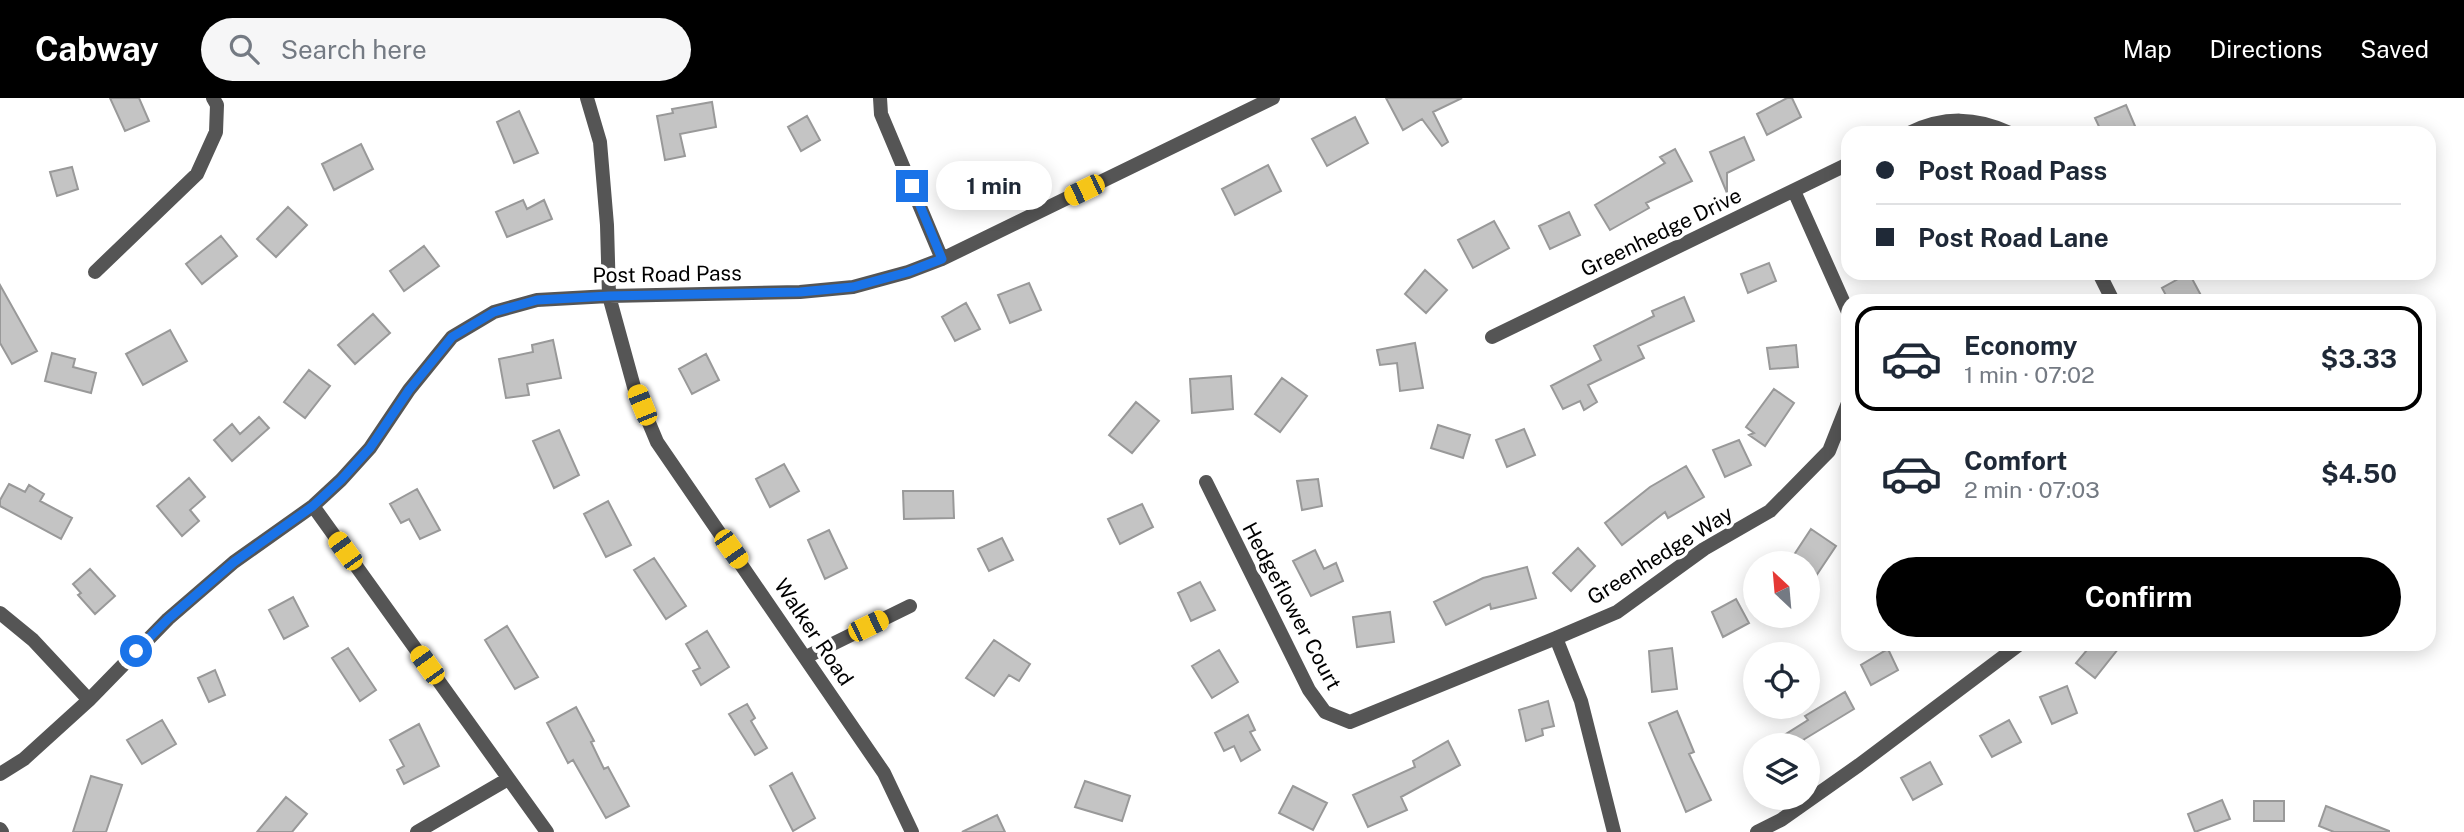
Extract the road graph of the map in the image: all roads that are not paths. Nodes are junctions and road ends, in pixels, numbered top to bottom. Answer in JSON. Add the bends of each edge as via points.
{"nodes":[{"id":1,"x":213,"y":98,"type":"edge"},
{"id":2,"x":587,"y":98,"type":"edge"},
{"id":3,"x":880,"y":98,"type":"edge"},
{"id":4,"x":1273,"y":98,"type":"edge"},
{"id":5,"x":1929,"y":126,"type":"edge"},
{"id":6,"x":1995,"y":126,"type":"edge"},
{"id":7,"x":1841,"y":168,"type":"edge"},
{"id":8,"x":1794,"y":191,"type":"junction"},
{"id":9,"x":942,"y":259,"type":"junction"},
{"id":10,"x":95,"y":272,"type":"dead end"},
{"id":11,"x":609,"y":296,"type":"junction"},
{"id":12,"x":1841,"y":297,"type":"edge"},
{"id":13,"x":1492,"y":337,"type":"dead end"},
{"id":14,"x":1841,"y":421,"type":"edge"},
{"id":15,"x":1206,"y":482,"type":"dead end"},
{"id":16,"x":313,"y":506,"type":"junction"},
{"id":17,"x":910,"y":606,"type":"dead end"},
{"id":18,"x":0,"y":613,"type":"edge"},
{"id":19,"x":1556,"y":638,"type":"junction"},
{"id":20,"x":2011,"y":651,"type":"edge"},
{"id":21,"x":806,"y":657,"type":"junction"},
{"id":22,"x":89,"y":700,"type":"junction"},
{"id":23,"x":0,"y":774,"type":"edge"},
{"id":24,"x":508,"y":779,"type":"junction"},
{"id":25,"x":416,"y":832,"type":"edge"},
{"id":26,"x":547,"y":832,"type":"edge"},
{"id":27,"x":912,"y":832,"type":"edge"},
{"id":28,"x":1614,"y":832,"type":"edge"},
{"id":29,"x":1757,"y":832,"type":"edge"}],
"edges":[{"from":1,"to":10,"type":"street","via":[[216,132],[197,174]]},
{"from":2,"to":11,"type":"street","name":"Walker Road","via":[[600,142]]},
{"from":3,"to":9,"type":"street","via":[[881,114]]},
{"from":4,"to":9,"type":"street","name":"Post Road Pass"},
{"from":5,"to":6,"type":"street","via":[[1962,119]]},
{"from":7,"to":8,"type":"street","name":"Greenhedge Drive"},
{"from":8,"to":12,"type":"street"},
{"from":8,"to":13,"type":"street","name":"Greenhedge Drive"},
{"from":9,"to":11,"type":"street","name":"Post Road Pass","via":[[853,287]]},
{"from":11,"to":16,"type":"street","name":"Post Road Pass","via":[[514,305],[452,337],[370,448]]},
{"from":11,"to":21,"type":"street","name":"Walker Road","via":[[635,387],[657,442]]},
{"from":14,"to":19,"type":"street","name":"Greenhedge Way","via":[[1829,451],[1770,511],[1704,549],[1616,612]]},
{"from":15,"to":19,"type":"street","name":"Hedgeflower Court","via":[[1271,618],[1325,712],[1350,722]]},
{"from":16,"to":22,"type":"street","name":"Post Road Pass","via":[[234,562],[168,619]]},
{"from":16,"to":24,"type":"street"},
{"from":17,"to":21,"type":"street"},
{"from":18,"to":22,"type":"street","via":[[33,640]]},
{"from":19,"to":28,"type":"street","via":[[1581,701]]},
{"from":20,"to":29,"type":"street","via":[[1837,781]]},
{"from":21,"to":27,"type":"street","name":"Walker Road","via":[[884,773]]},
{"from":22,"to":23,"type":"street","name":"Post Road Pass","via":[[24,759]]},
{"from":24,"to":25,"type":"street"},
{"from":24,"to":26,"type":"street"}]}
